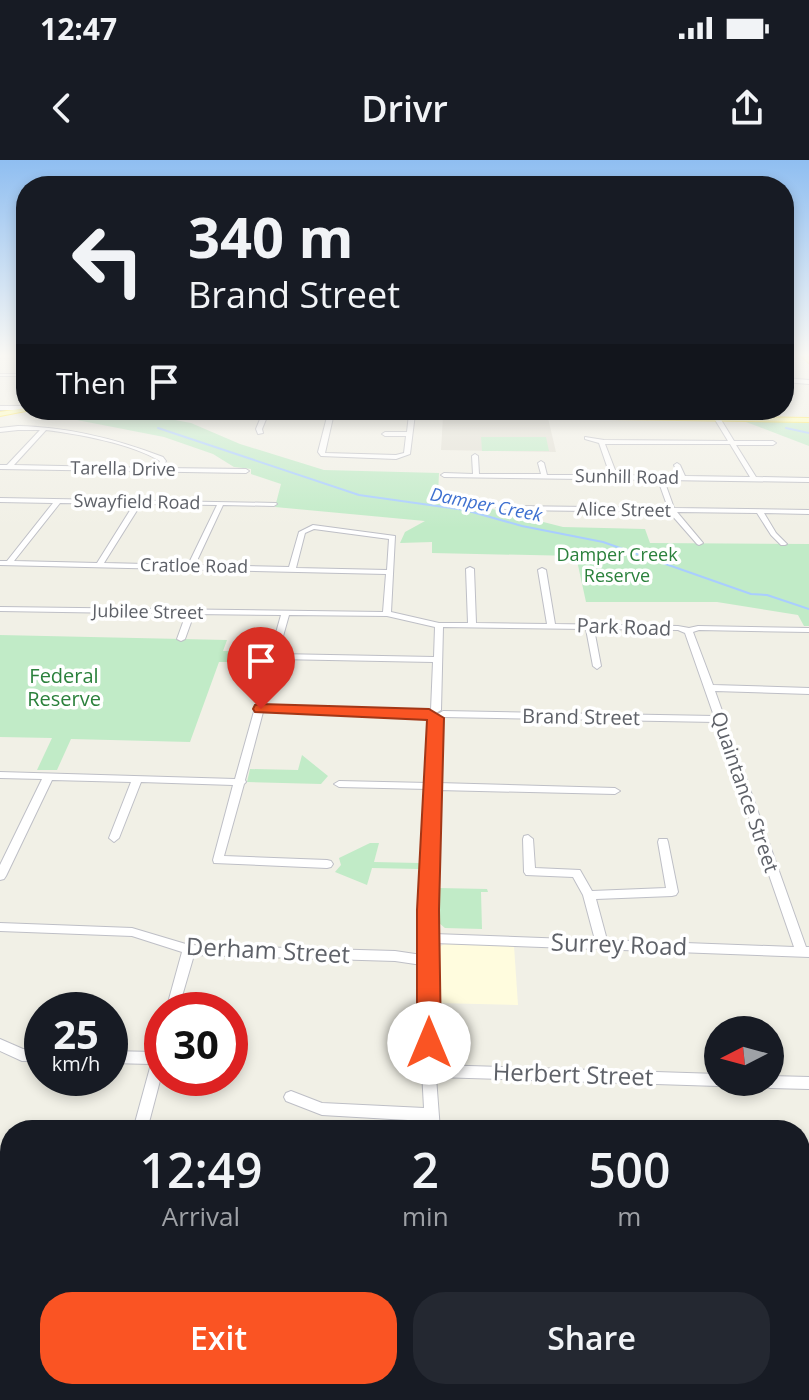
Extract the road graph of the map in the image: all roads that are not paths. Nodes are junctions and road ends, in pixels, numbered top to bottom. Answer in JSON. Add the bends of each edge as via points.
{"nodes":[{"id":1,"x":265,"y":420,"type":"edge"},
{"id":2,"x":329,"y":420,"type":"edge"},
{"id":3,"x":409,"y":420,"type":"edge"},
{"id":4,"x":718,"y":420,"type":"edge"},
{"id":5,"x":44,"y":429,"type":"junction"},
{"id":6,"x":0,"y":430,"type":"edge"},
{"id":7,"x":260,"y":433,"type":"dead end"},
{"id":8,"x":385,"y":434,"type":"dead end"},
{"id":9,"x":409,"y":434,"type":"junction"},
{"id":10,"x":587,"y":438,"type":"dead end"},
{"id":11,"x":604,"y":442,"type":"junction"},
{"id":12,"x":731,"y":443,"type":"junction"},
{"id":13,"x":773,"y":443,"type":"dead end"},
{"id":14,"x":475,"y":456,"type":"dead end"},
{"id":15,"x":541,"y":463,"type":"dead end"},
{"id":16,"x":677,"y":465,"type":"dead end"},
{"id":17,"x":4,"y":468,"type":"edge"},
{"id":18,"x":158,"y":470,"type":"junction"},
{"id":19,"x":246,"y":471,"type":"dead end"},
{"id":20,"x":444,"y":475,"type":"dead end"},
{"id":21,"x":476,"y":475,"type":"junction"},
{"id":22,"x":544,"y":476,"type":"junction"},
{"id":23,"x":614,"y":477,"type":"junction"},
{"id":24,"x":660,"y":478,"type":"junction"},
{"id":25,"x":683,"y":478,"type":"junction"},
{"id":26,"x":754,"y":479,"type":"junction"},
{"id":27,"x":809,"y":480,"type":"edge"},
{"id":28,"x":440,"y":494,"type":"dead end"},
{"id":29,"x":0,"y":500,"type":"edge"},
{"id":30,"x":58,"y":501,"type":"junction"},
{"id":31,"x":139,"y":502,"type":"junction"},
{"id":32,"x":221,"y":503,"type":"junction"},
{"id":33,"x":274,"y":504,"type":"dead end"},
{"id":34,"x":672,"y":511,"type":"junction"},
{"id":35,"x":759,"y":511,"type":"junction"},
{"id":36,"x":809,"y":512,"type":"edge"},
{"id":37,"x":699,"y":543,"type":"dead end"},
{"id":38,"x":783,"y":544,"type":"dead end"},
{"id":39,"x":5,"y":563,"type":"edge"},
{"id":40,"x":99,"y":565,"type":"junction"},
{"id":41,"x":191,"y":566,"type":"junction"},
{"id":42,"x":470,"y":569,"type":"dead end"},
{"id":43,"x":292,"y":570,"type":"junction"},
{"id":44,"x":542,"y":570,"type":"dead end"},
{"id":45,"x":389,"y":572,"type":"junction"},
{"id":46,"x":0,"y":609,"type":"edge"},
{"id":47,"x":190,"y":613,"type":"junction"},
{"id":48,"x":285,"y":614,"type":"junction"},
{"id":49,"x":387,"y":614,"type":"junction"},
{"id":50,"x":472,"y":624,"type":"junction"},
{"id":51,"x":439,"y":625,"type":"junction"},
{"id":52,"x":551,"y":625,"type":"junction"},
{"id":53,"x":589,"y":626,"type":"junction"},
{"id":54,"x":809,"y":630,"type":"edge"},
{"id":55,"x":689,"y":631,"type":"junction"},
{"id":56,"x":181,"y":639,"type":"dead end"},
{"id":57,"x":275,"y":656,"type":"junction"},
{"id":58,"x":437,"y":660,"type":"junction"},
{"id":59,"x":597,"y":666,"type":"dead end"},
{"id":60,"x":709,"y":688,"type":"junction"},
{"id":61,"x":809,"y":691,"type":"edge"},
{"id":62,"x":261,"y":709,"type":"junction"},
{"id":63,"x":436,"y":714,"type":"junction"},
{"id":64,"x":720,"y":719,"type":"junction"},
{"id":65,"x":0,"y":775,"type":"edge"},
{"id":66,"x":48,"y":777,"type":"junction"},
{"id":67,"x":137,"y":779,"type":"junction"},
{"id":68,"x":241,"y":782,"type":"junction"},
{"id":69,"x":339,"y":784,"type":"dead end"},
{"id":70,"x":434,"y":786,"type":"junction"},
{"id":71,"x":615,"y":791,"type":"dead end"},
{"id":72,"x":114,"y":838,"type":"dead end"},
{"id":73,"x":528,"y":839,"type":"dead end"},
{"id":74,"x":663,"y":842,"type":"dead end"},
{"id":75,"x":327,"y":864,"type":"dead end"},
{"id":76,"x":0,"y":876,"type":"edge"},
{"id":77,"x":589,"y":895,"type":"junction"},
{"id":78,"x":0,"y":927,"type":"edge"},
{"id":79,"x":602,"y":944,"type":"junction"},
{"id":80,"x":189,"y":950,"type":"junction"},
{"id":81,"x":429,"y":950,"type":"junction"},
{"id":82,"x":806,"y":952,"type":"edge"},
{"id":83,"x":177,"y":992,"type":"edge"},
{"id":84,"x":0,"y":1045,"type":"edge"},
{"id":85,"x":24,"y":1055,"type":"edge"},
{"id":86,"x":429,"y":1071,"type":"junction"},
{"id":87,"x":704,"y":1080,"type":"edge"},
{"id":88,"x":784,"y":1082,"type":"edge"},
{"id":89,"x":809,"y":1083,"type":"edge"},
{"id":90,"x":149,"y":1096,"type":"edge"},
{"id":91,"x":291,"y":1097,"type":"dead end"},
{"id":92,"x":143,"y":1120,"type":"edge"},
{"id":93,"x":416,"y":1120,"type":"edge"},
{"id":94,"x":433,"y":1120,"type":"edge"}],
"edges":[{"from":1,"to":7,"type":"street"},
{"from":2,"to":9,"type":"street","via":[[323,455],[402,457]]},
{"from":3,"to":9,"type":"street"},
{"from":4,"to":12,"type":"street"},
{"from":5,"to":6,"type":"street"},
{"from":5,"to":17,"type":"street"},
{"from":5,"to":18,"type":"street","via":[[144,450],[161,458]]},
{"from":8,"to":9,"type":"street"},
{"from":10,"to":11,"type":"street"},
{"from":11,"to":12,"type":"street"},
{"from":11,"to":23,"type":"street"},
{"from":12,"to":13,"type":"street"},
{"from":12,"to":26,"type":"street"},
{"from":14,"to":21,"type":"street"},
{"from":15,"to":22,"type":"street"},
{"from":16,"to":25,"type":"street"},
{"from":17,"to":18,"type":"street","name":"Tarella Drive"},
{"from":18,"to":19,"type":"street","name":"Tarella Drive"},
{"from":20,"to":21,"type":"street","name":"Sunhill Road"},
{"from":21,"to":22,"type":"street","name":"Sunhill Road"},
{"from":22,"to":23,"type":"street","name":"Sunhill Road"},
{"from":23,"to":24,"type":"street","name":"Sunhill Road"},
{"from":24,"to":25,"type":"street","name":"Sunhill Road"},
{"from":24,"to":34,"type":"street"},
{"from":25,"to":26,"type":"street","name":"Sunhill Road"},
{"from":26,"to":27,"type":"street","name":"Sunhill Road"},
{"from":28,"to":34,"type":"street","name":"Alice Street","via":[[510,508]]},
{"from":29,"to":30,"type":"street","name":"Swayfield Road"},
{"from":30,"to":31,"type":"street","name":"Swayfield Road"},
{"from":30,"to":39,"type":"street"},
{"from":31,"to":32,"type":"street","name":"Swayfield Road"},
{"from":31,"to":40,"type":"street"},
{"from":32,"to":33,"type":"street","name":"Swayfield Road"},
{"from":32,"to":41,"type":"street"},
{"from":34,"to":35,"type":"street","name":"Alice Street"},
{"from":34,"to":37,"type":"street"},
{"from":35,"to":36,"type":"street","name":"Alice Street"},
{"from":35,"to":38,"type":"street"},
{"from":39,"to":40,"type":"street","name":"Cratloe Road"},
{"from":40,"to":41,"type":"street","name":"Cratloe Road"},
{"from":41,"to":43,"type":"street","name":"Cratloe Road"},
{"from":42,"to":50,"type":"street"},
{"from":43,"to":45,"type":"street","name":"Cratloe Road"},
{"from":43,"to":45,"type":"street","via":[[302,532],[313,527],[393,537]]},
{"from":44,"to":52,"type":"street"},
{"from":45,"to":49,"type":"street"},
{"from":46,"to":47,"type":"street","name":"Jubilee Street"},
{"from":47,"to":48,"type":"street","name":"Jubilee Street"},
{"from":47,"to":56,"type":"street"},
{"from":48,"to":49,"type":"street","name":"Jubilee Street"},
{"from":48,"to":57,"type":"street"},
{"from":49,"to":51,"type":"street","name":"Jubilee Street"},
{"from":50,"to":51,"type":"street","name":"Park Road"},
{"from":50,"to":52,"type":"street","name":"Park Road"},
{"from":51,"to":58,"type":"street"},
{"from":52,"to":53,"type":"street","name":"Park Road"},
{"from":53,"to":55,"type":"street","name":"Park Road"},
{"from":53,"to":59,"type":"street"},
{"from":54,"to":55,"type":"street","name":"Park Road"},
{"from":55,"to":60,"type":"street","name":"Quaintance Street"},
{"from":57,"to":58,"type":"street"},
{"from":57,"to":62,"type":"street"},
{"from":58,"to":63,"type":"street"},
{"from":60,"to":61,"type":"street"},
{"from":60,"to":64,"type":"street","name":"Quaintance Street"},
{"from":62,"to":63,"type":"street","name":"Brand Street"},
{"from":62,"to":68,"type":"street"},
{"from":63,"to":64,"type":"street","name":"Brand Street"},
{"from":63,"to":70,"type":"street"},
{"from":64,"to":82,"type":"street","name":"Quaintance Street"},
{"from":65,"to":66,"type":"street"},
{"from":66,"to":67,"type":"street"},
{"from":66,"to":76,"type":"street"},
{"from":67,"to":68,"type":"street"},
{"from":67,"to":72,"type":"street"},
{"from":68,"to":75,"type":"street","via":[[218,860]]},
{"from":69,"to":70,"type":"street"},
{"from":70,"to":71,"type":"street"},
{"from":70,"to":81,"type":"street"},
{"from":73,"to":77,"type":"street","via":[[530,872],[576,873]]},
{"from":74,"to":77,"type":"street","via":[[672,892]]},
{"from":77,"to":79,"type":"street"},
{"from":78,"to":80,"type":"street","name":"Derham Street","via":[[132,932]]},
{"from":79,"to":81,"type":"street","name":"Surrey Road"},
{"from":79,"to":82,"type":"street","name":"Surrey Road"},
{"from":80,"to":81,"type":"street","name":"Derham Street","via":[[395,956]]},
{"from":80,"to":83,"type":"street"},
{"from":81,"to":86,"type":"street"},
{"from":84,"to":85,"type":"street"},
{"from":86,"to":87,"type":"street","name":"Herbert Street"},
{"from":86,"to":94,"type":"street"},
{"from":88,"to":89,"type":"street"},
{"from":90,"to":92,"type":"street"},
{"from":91,"to":93,"type":"street","via":[[322,1109]]}]}
